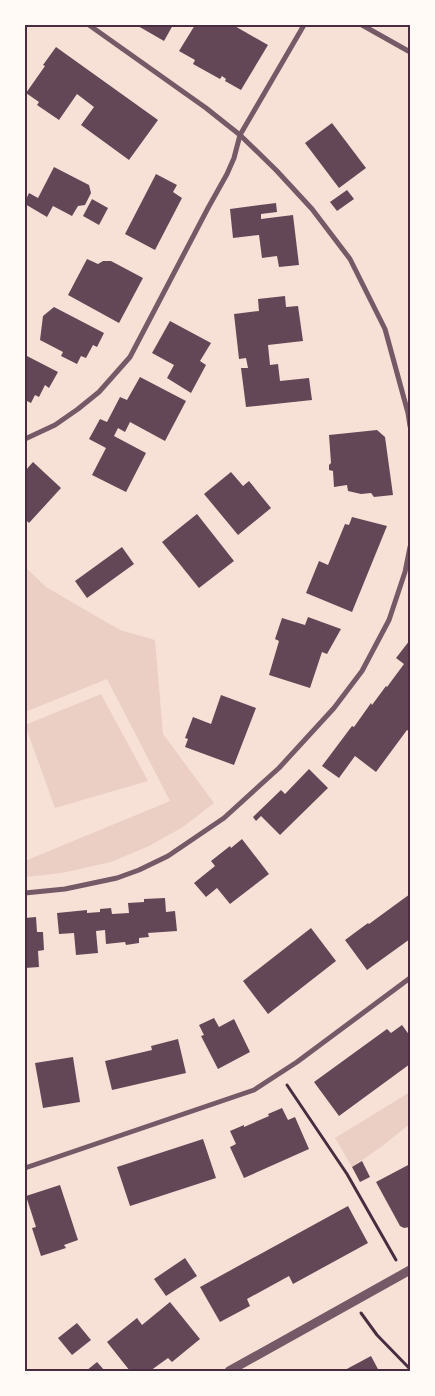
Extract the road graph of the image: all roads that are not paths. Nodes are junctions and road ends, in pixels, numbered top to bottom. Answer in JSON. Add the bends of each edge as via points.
{"nodes":[{"id":1,"x":89,"y":25,"type":"edge"},
{"id":2,"x":304,"y":25,"type":"edge"},
{"id":3,"x":362,"y":25,"type":"edge"},
{"id":4,"x":410,"y":52,"type":"edge"},
{"id":5,"x":240,"y":135,"type":"junction"},
{"id":6,"x":410,"y":426,"type":"edge"},
{"id":7,"x":25,"y":439,"type":"edge"},
{"id":8,"x":410,"y":547,"type":"edge"},
{"id":9,"x":25,"y":893,"type":"edge"},
{"id":10,"x":410,"y":978,"type":"edge"},
{"id":11,"x":25,"y":1168,"type":"edge"},
{"id":12,"x":407,"y":1272,"type":"edge"},
{"id":13,"x":229,"y":1371,"type":"edge"}],
"edges":[{"from":1,"to":5,"type":"street"},
{"from":2,"to":5,"type":"street"},
{"from":3,"to":4,"type":"street"},
{"from":5,"to":6,"type":"street","via":[[312,209],[350,259],[385,329]]},
{"from":5,"to":7,"type":"street","via":[[227,174],[130,357],[99,392],[78,409],[55,425]]},
{"from":8,"to":9,"type":"street","via":[[389,620],[362,671],[328,715],[279,768],[224,818],[168,856],[139,870],[65,889]]},
{"from":10,"to":11,"type":"street","via":[[254,1090]]},
{"from":12,"to":13,"type":"street"}]}
